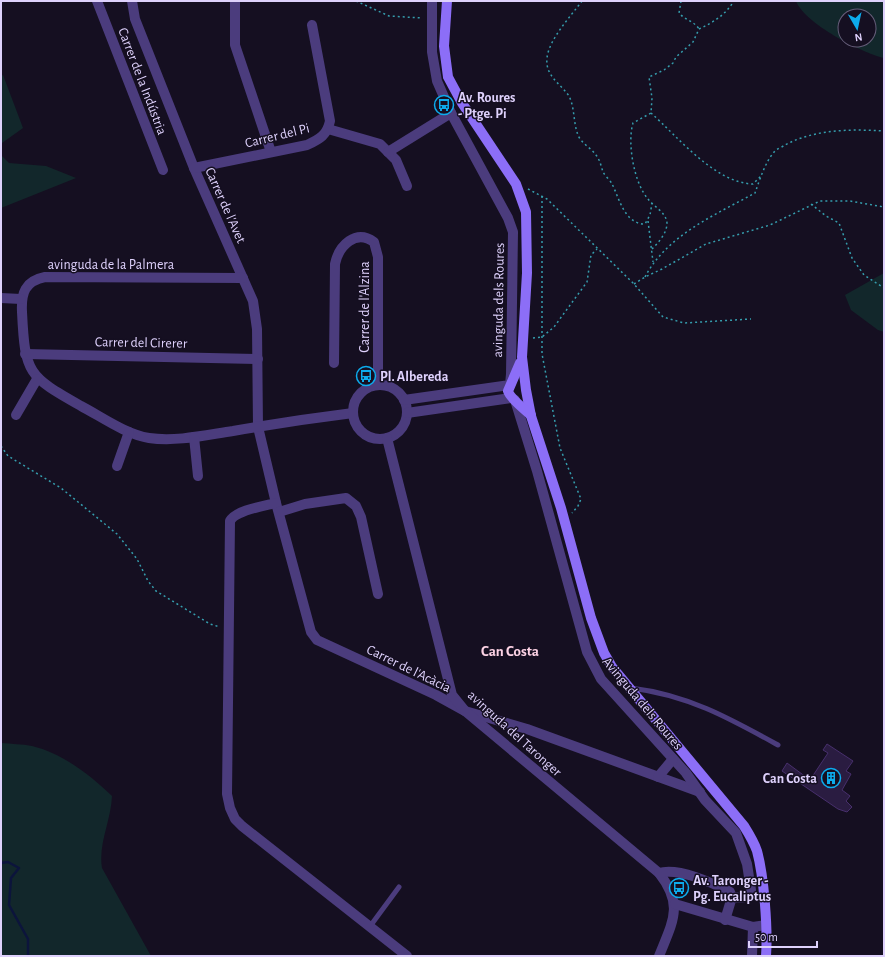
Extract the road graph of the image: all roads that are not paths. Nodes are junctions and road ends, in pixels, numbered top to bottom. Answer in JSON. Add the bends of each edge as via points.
{"nodes":[{"id":1,"x":97,"y":1,"type":"edge"},
{"id":2,"x":132,"y":1,"type":"edge"},
{"id":3,"x":235,"y":1,"type":"edge"},
{"id":4,"x":432,"y":1,"type":"edge"},
{"id":5,"x":447,"y":1,"type":"edge"},
{"id":6,"x":312,"y":25,"type":"dead end"},
{"id":7,"x":451,"y":113,"type":"junction"},
{"id":8,"x":328,"y":129,"type":"junction"},
{"id":9,"x":271,"y":152,"type":"junction"},
{"id":10,"x":388,"y":152,"type":"junction"},
{"id":11,"x":194,"y":168,"type":"junction"},
{"id":12,"x":163,"y":170,"type":"dead end"},
{"id":13,"x":407,"y":186,"type":"dead end"},
{"id":14,"x":243,"y":278,"type":"junction"},
{"id":15,"x":1,"y":298,"type":"edge"},
{"id":16,"x":22,"y":299,"type":"junction"},
{"id":17,"x":25,"y":354,"type":"junction"},
{"id":18,"x":522,"y":357,"type":"junction"},
{"id":19,"x":258,"y":359,"type":"junction"},
{"id":20,"x":334,"y":363,"type":"dead end"},
{"id":21,"x":37,"y":379,"type":"junction"},
{"id":22,"x":378,"y":384,"type":"junction"},
{"id":23,"x":510,"y":385,"type":"junction"},
{"id":24,"x":526,"y":390,"type":"junction"},
{"id":25,"x":513,"y":399,"type":"junction"},
{"id":26,"x":404,"y":400,"type":"junction"},
{"id":27,"x":353,"y":413,"type":"junction"},
{"id":28,"x":407,"y":413,"type":"junction"},
{"id":29,"x":16,"y":415,"type":"dead end"},
{"id":30,"x":531,"y":416,"type":"junction"},
{"id":31,"x":258,"y":427,"type":"junction"},
{"id":32,"x":129,"y":432,"type":"junction"},
{"id":33,"x":194,"y":437,"type":"junction"},
{"id":34,"x":387,"y":438,"type":"junction"},
{"id":35,"x":116,"y":466,"type":"dead end"},
{"id":36,"x":198,"y":476,"type":"dead end"},
{"id":37,"x":278,"y":508,"type":"junction"},
{"id":38,"x":378,"y":594,"type":"dead end"},
{"id":39,"x":628,"y":687,"type":"junction"},
{"id":40,"x":465,"y":711,"type":"junction"},
{"id":41,"x":778,"y":745,"type":"dead end"},
{"id":42,"x":673,"y":759,"type":"junction"},
{"id":43,"x":658,"y":777,"type":"junction"},
{"id":44,"x":700,"y":792,"type":"junction"},
{"id":45,"x":659,"y":873,"type":"junction"},
{"id":46,"x":399,"y":887,"type":"dead end"},
{"id":47,"x":732,"y":897,"type":"junction"},
{"id":48,"x":674,"y":904,"type":"junction"},
{"id":49,"x":725,"y":920,"type":"junction"},
{"id":50,"x":371,"y":925,"type":"junction"},
{"id":51,"x":766,"y":925,"type":"junction"},
{"id":52,"x":753,"y":927,"type":"junction"},
{"id":53,"x":407,"y":956,"type":"edge"},
{"id":54,"x":659,"y":956,"type":"edge"},
{"id":55,"x":752,"y":956,"type":"edge"},
{"id":56,"x":766,"y":956,"type":"edge"}],
"edges":[{"from":1,"to":12,"type":"street","name":"Carrer de la Indústria"},
{"from":2,"to":11,"type":"street","name":"Carrer de l'Avet","via":[[135,19]]},
{"from":3,"to":9,"type":"street","via":[[235,45]]},
{"from":4,"to":7,"type":"street","name":"avinguda dels Roures","via":[[433,64],[437,81]]},
{"from":5,"to":18,"type":"street","via":[[444,46],[448,77],[462,103],[516,184],[524,207],[527,227],[527,273]]},
{"from":6,"to":8,"type":"street","name":"Carrer del Pi","via":[[330,121]]},
{"from":7,"to":10,"type":"street"},
{"from":7,"to":23,"type":"street","name":"avinguda dels Roures","via":[[508,218],[513,232]]},
{"from":8,"to":9,"type":"street","name":"Carrer del Pi","via":[[323,137],[307,145]]},
{"from":8,"to":10,"type":"street","via":[[380,144]]},
{"from":9,"to":11,"type":"street","name":"Carrer del Pi"},
{"from":10,"to":13,"type":"street","via":[[396,160]]},
{"from":11,"to":14,"type":"street","name":"Carrer de l'Avet"},
{"from":14,"to":16,"type":"street","name":"avinguda de la Palmera","via":[[45,277],[34,280],[27,287]]},
{"from":14,"to":19,"type":"street","name":"Carrer de l'Avet","via":[[256,314]]},
{"from":15,"to":16,"type":"street"},
{"from":16,"to":17,"type":"street"},
{"from":17,"to":19,"type":"street","name":"Carrer del Cirerer"},
{"from":17,"to":21,"type":"street"},
{"from":18,"to":23,"type":"street"},
{"from":18,"to":24,"type":"street"},
{"from":19,"to":31,"type":"street","name":"Carrer de l'Avet"},
{"from":20,"to":22,"type":"street","name":"Carrer de l'Alzina","via":[[336,256],[349,241],[361,236],[374,242],[378,257]]},
{"from":21,"to":29,"type":"street"},
{"from":21,"to":32,"type":"street"},
{"from":22,"to":26,"type":"street","via":[[394,389]]},
{"from":22,"to":27,"type":"street","via":[[370,386],[357,396]]},
{"from":23,"to":24,"type":"street"},
{"from":23,"to":25,"type":"street","via":[[508,391]]},
{"from":23,"to":26,"type":"street"},
{"from":24,"to":25,"type":"street"},
{"from":24,"to":30,"type":"street"},
{"from":25,"to":28,"type":"street"},
{"from":25,"to":30,"type":"street"},
{"from":25,"to":42,"type":"street","name":"Avinguda dels Roures","via":[[537,471],[586,652],[601,679]]},
{"from":26,"to":28,"type":"street"},
{"from":27,"to":31,"type":"street"},
{"from":27,"to":34,"type":"street","via":[[357,425],[365,434],[372,438]]},
{"from":28,"to":34,"type":"street","via":[[400,429]]},
{"from":30,"to":39,"type":"street","via":[[564,517],[597,636],[608,660]]},
{"from":31,"to":33,"type":"street"},
{"from":31,"to":37,"type":"street","name":"Carrer de l'Acàcia"},
{"from":32,"to":33,"type":"street","via":[[159,439]]},
{"from":32,"to":35,"type":"street"},
{"from":33,"to":36,"type":"street"},
{"from":34,"to":40,"type":"street","name":"avinguda del Taronger","via":[[452,695]]},
{"from":37,"to":38,"type":"street","via":[[346,498],[356,506],[361,517]]},
{"from":37,"to":40,"type":"street","name":"Carrer de l'Acàcia","via":[[308,623],[317,640]]},
{"from":37,"to":50,"type":"street","via":[[239,513],[230,521],[227,751],[230,808],[242,826]]},
{"from":39,"to":41,"type":"lane","via":[[656,691],[694,702]]},
{"from":39,"to":51,"type":"street","via":[[744,826],[757,851]]},
{"from":40,"to":43,"type":"street","name":"Carrer de l'Acàcia","via":[[527,729]]},
{"from":40,"to":45,"type":"street","name":"avinguda del Taronger"},
{"from":42,"to":43,"type":"street"},
{"from":42,"to":44,"type":"street","name":"Avinguda dels Roures"},
{"from":43,"to":44,"type":"street","name":"Carrer de l'Acàcia"},
{"from":44,"to":47,"type":"street","name":"Avinguda dels Roures","via":[[736,833],[748,864],[750,894],[746,897]]},
{"from":45,"to":47,"type":"street","via":[[667,870],[702,880],[730,892]]},
{"from":45,"to":48,"type":"street","name":"avinguda del Taronger","via":[[670,890]]},
{"from":46,"to":50,"type":"lane"},
{"from":47,"to":49,"type":"street"},
{"from":48,"to":49,"type":"street"},
{"from":48,"to":54,"type":"street","name":"avinguda del Taronger","via":[[671,924]]},
{"from":49,"to":52,"type":"street"},
{"from":50,"to":53,"type":"street"},
{"from":51,"to":52,"type":"street"},
{"from":51,"to":56,"type":"street"},
{"from":52,"to":55,"type":"street"}]}
